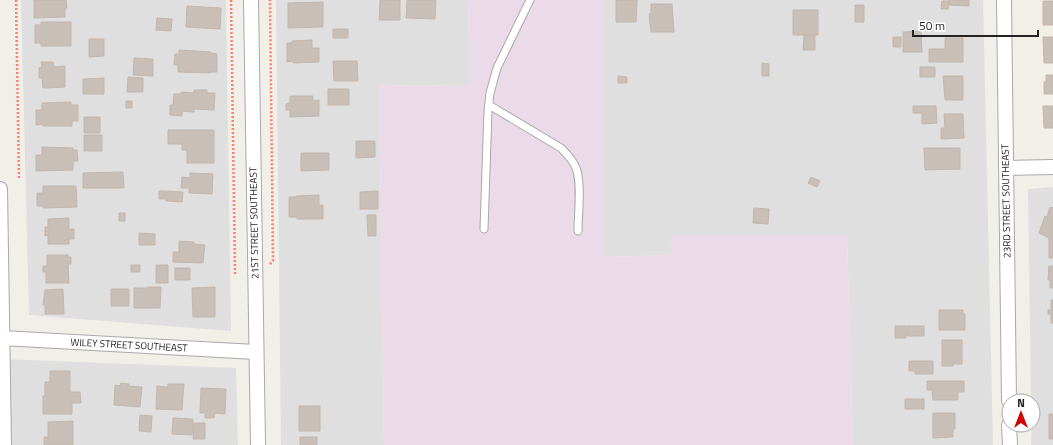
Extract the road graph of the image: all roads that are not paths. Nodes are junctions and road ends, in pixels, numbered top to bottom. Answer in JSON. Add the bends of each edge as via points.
{"nodes":[{"id":1,"x":251,"y":0,"type":"edge"},
{"id":2,"x":530,"y":0,"type":"edge"},
{"id":3,"x":1004,"y":0,"type":"edge"},
{"id":4,"x":488,"y":105,"type":"junction"},
{"id":5,"x":1053,"y":166,"type":"edge"},
{"id":6,"x":1006,"y":168,"type":"junction"},
{"id":7,"x":0,"y":189,"type":"edge"},
{"id":8,"x":484,"y":229,"type":"dead end"},
{"id":9,"x":578,"y":231,"type":"dead end"},
{"id":10,"x":2,"y":338,"type":"junction"},
{"id":11,"x":256,"y":352,"type":"junction"},
{"id":12,"x":1009,"y":393,"type":"edge"},
{"id":13,"x":1009,"y":433,"type":"edge"},
{"id":14,"x":4,"y":445,"type":"edge"},
{"id":15,"x":258,"y":445,"type":"edge"},
{"id":16,"x":1010,"y":445,"type":"edge"}],
"edges":[{"from":1,"to":11,"type":"street","name":"21ST STREET SOUTHEAST"},
{"from":2,"to":4,"type":"lane","via":[[497,68]]},
{"from":3,"to":6,"type":"street","name":"23RD STREET SOUTHEAST"},
{"from":4,"to":8,"type":"lane"},
{"from":4,"to":9,"type":"lane","via":[[561,148],[570,157],[578,179]]},
{"from":5,"to":6,"type":"street"},
{"from":6,"to":12,"type":"street","name":"23RD STREET SOUTHEAST"},
{"from":7,"to":10,"type":"street"},
{"from":10,"to":11,"type":"street","name":"WILEY STREET SOUTHEAST"},
{"from":10,"to":14,"type":"street"},
{"from":11,"to":15,"type":"street","name":"21ST STREET SOUTHEAST"},
{"from":13,"to":16,"type":"street"}]}
